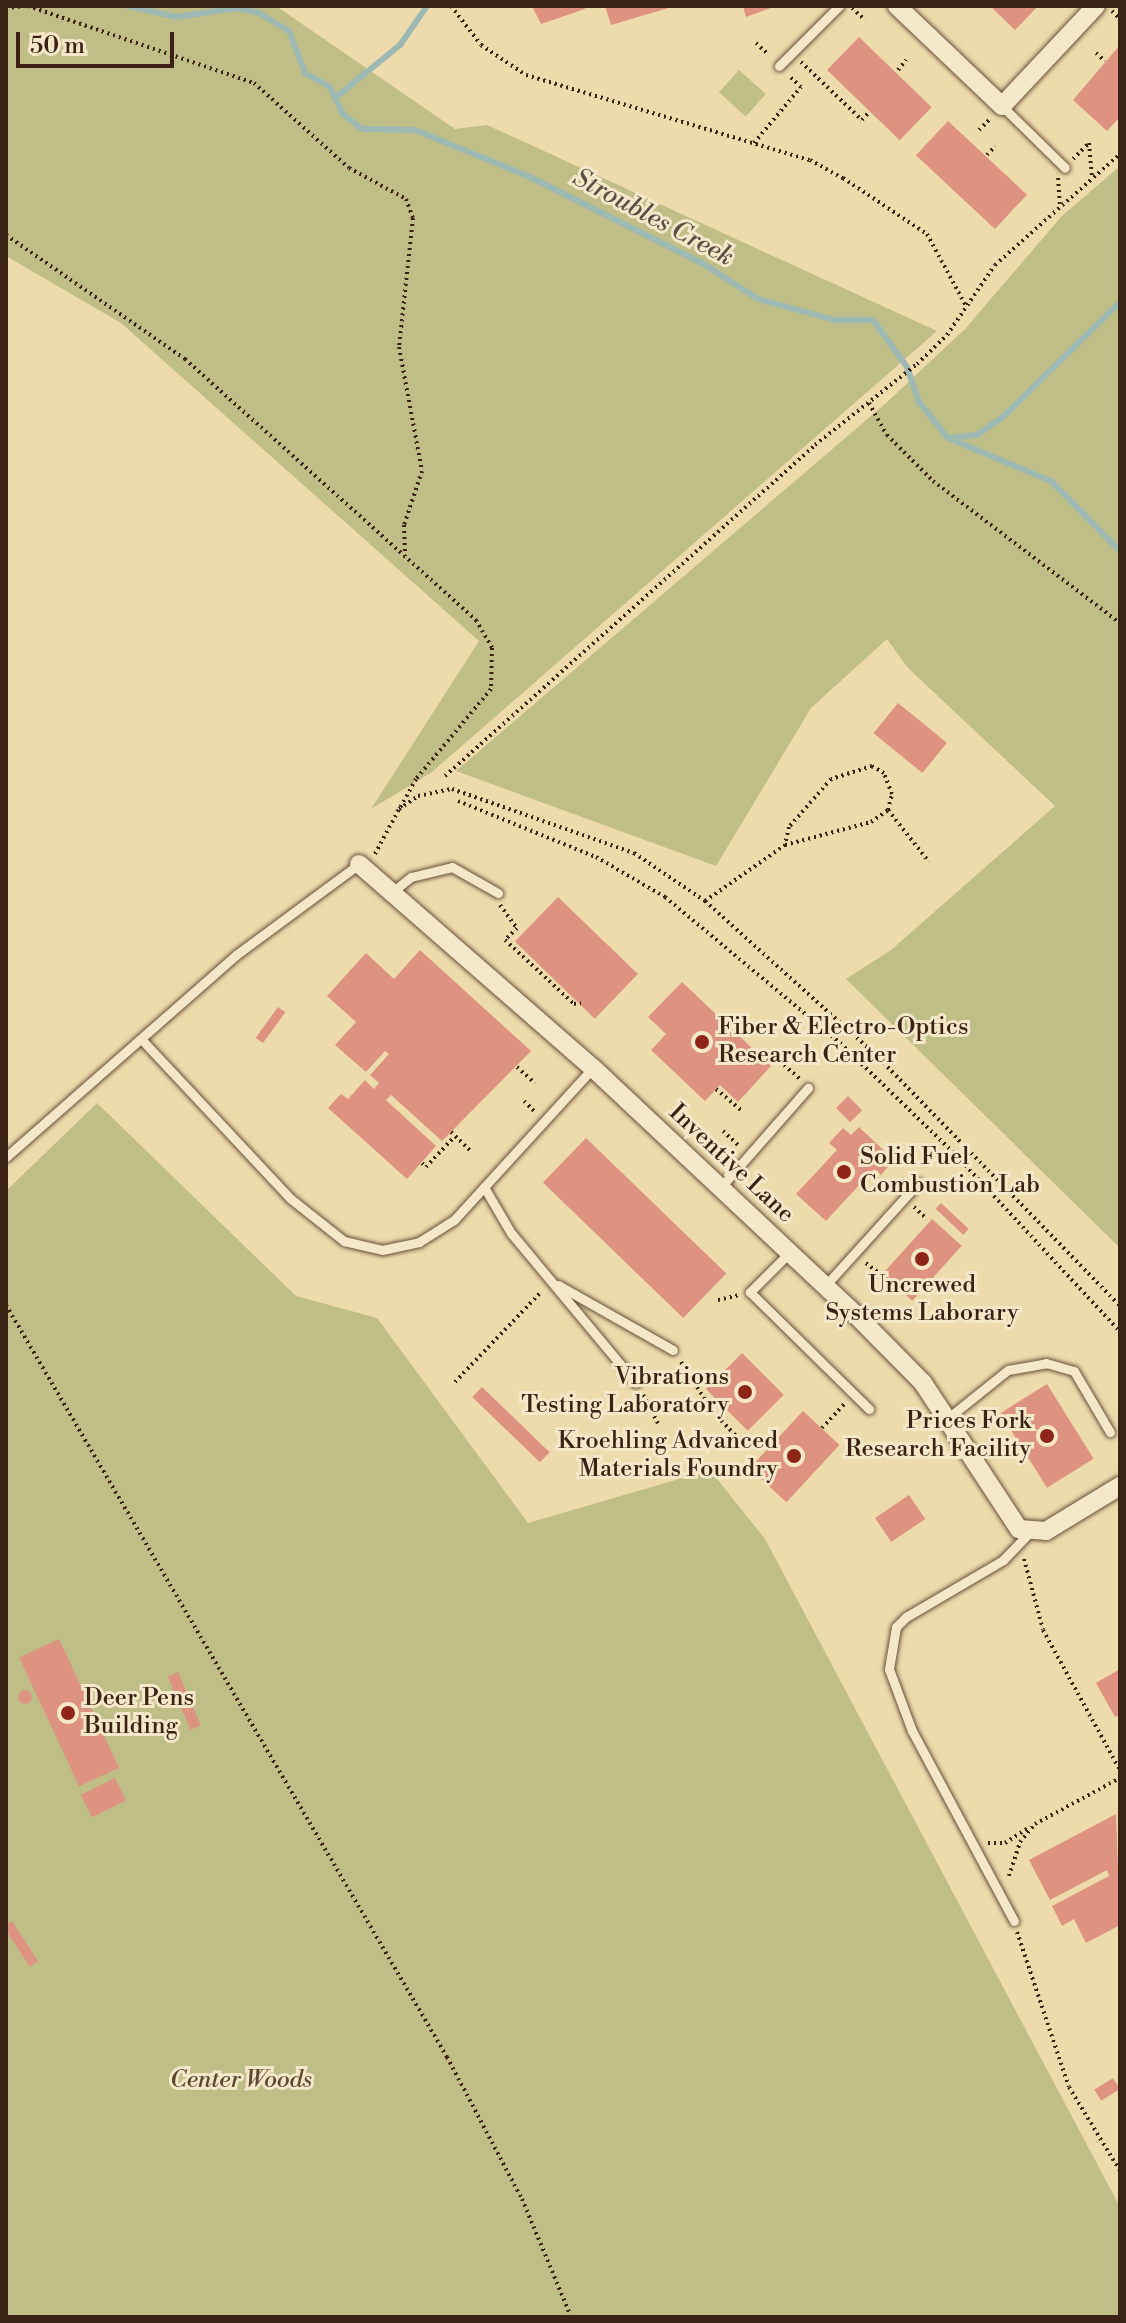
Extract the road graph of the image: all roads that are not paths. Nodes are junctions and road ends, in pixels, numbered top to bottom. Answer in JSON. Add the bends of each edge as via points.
{"nodes":[{"id":1,"x":839,"y":6,"type":"edge"},
{"id":2,"x":897,"y":6,"type":"edge"},
{"id":3,"x":1096,"y":6,"type":"edge"},
{"id":4,"x":779,"y":66,"type":"dead end"},
{"id":5,"x":1002,"y":106,"type":"junction"},
{"id":6,"x":1065,"y":168,"type":"dead end"},
{"id":7,"x":359,"y":864,"type":"joint"},
{"id":8,"x":391,"y":893,"type":"junction"},
{"id":9,"x":498,"y":893,"type":"dead end"},
{"id":10,"x":143,"y":1041,"type":"junction"},
{"id":11,"x":593,"y":1068,"type":"junction"},
{"id":12,"x":808,"y":1088,"type":"dead end"},
{"id":13,"x":6,"y":1157,"type":"edge"},
{"id":14,"x":918,"y":1183,"type":"dead end"},
{"id":15,"x":484,"y":1187,"type":"junction"},
{"id":16,"x":721,"y":1187,"type":"junction"},
{"id":17,"x":790,"y":1252,"type":"junction"},
{"id":18,"x":551,"y":1281,"type":"junction"},
{"id":19,"x":825,"y":1286,"type":"junction"},
{"id":20,"x":673,"y":1350,"type":"road end"},
{"id":21,"x":636,"y":1383,"type":"road end"},
{"id":22,"x":869,"y":1409,"type":"dead end"},
{"id":23,"x":948,"y":1418,"type":"junction"},
{"id":24,"x":1110,"y":1432,"type":"dead end"},
{"id":25,"x":1120,"y":1486,"type":"edge"},
{"id":26,"x":1029,"y":1533,"type":"junction"},
{"id":27,"x":1014,"y":1921,"type":"road end"}],
"edges":[{"from":1,"to":4,"type":"lane"},
{"from":2,"to":5,"type":"street"},
{"from":3,"to":5,"type":"street"},
{"from":5,"to":6,"type":"lane"},
{"from":7,"to":8,"type":"street","name":"Inventive Lane"},
{"from":7,"to":10,"type":"lane","via":[[236,955]]},
{"from":8,"to":9,"type":"lane","via":[[411,877],[452,867]]},
{"from":8,"to":11,"type":"street","name":"Inventive Lane"},
{"from":10,"to":13,"type":"lane"},
{"from":10,"to":15,"type":"lane","via":[[291,1199],[344,1241],[382,1250],[419,1242],[454,1220]]},
{"from":11,"to":15,"type":"lane"},
{"from":11,"to":16,"type":"street","name":"Inventive Lane"},
{"from":12,"to":16,"type":"lane"},
{"from":14,"to":19,"type":"lane"},
{"from":15,"to":18,"type":"lane"},
{"from":16,"to":17,"type":"street","name":"Inventive Lane"},
{"from":17,"to":19,"type":"street","name":"Inventive Lane"},
{"from":17,"to":22,"type":"lane","via":[[750,1292]]},
{"from":18,"to":20,"type":"lane"},
{"from":18,"to":21,"type":"lane"},
{"from":19,"to":23,"type":"street","name":"Inventive Lane","via":[[923,1383]]},
{"from":23,"to":24,"type":"lane","via":[[1008,1370],[1046,1363],[1074,1371]]},
{"from":23,"to":26,"type":"street","name":"Inventive Lane","via":[[1009,1517]]},
{"from":25,"to":26,"type":"street","via":[[1046,1531]]},
{"from":26,"to":27,"type":"lane","via":[[1003,1560],[906,1617],[890,1646],[894,1692]]}]}
